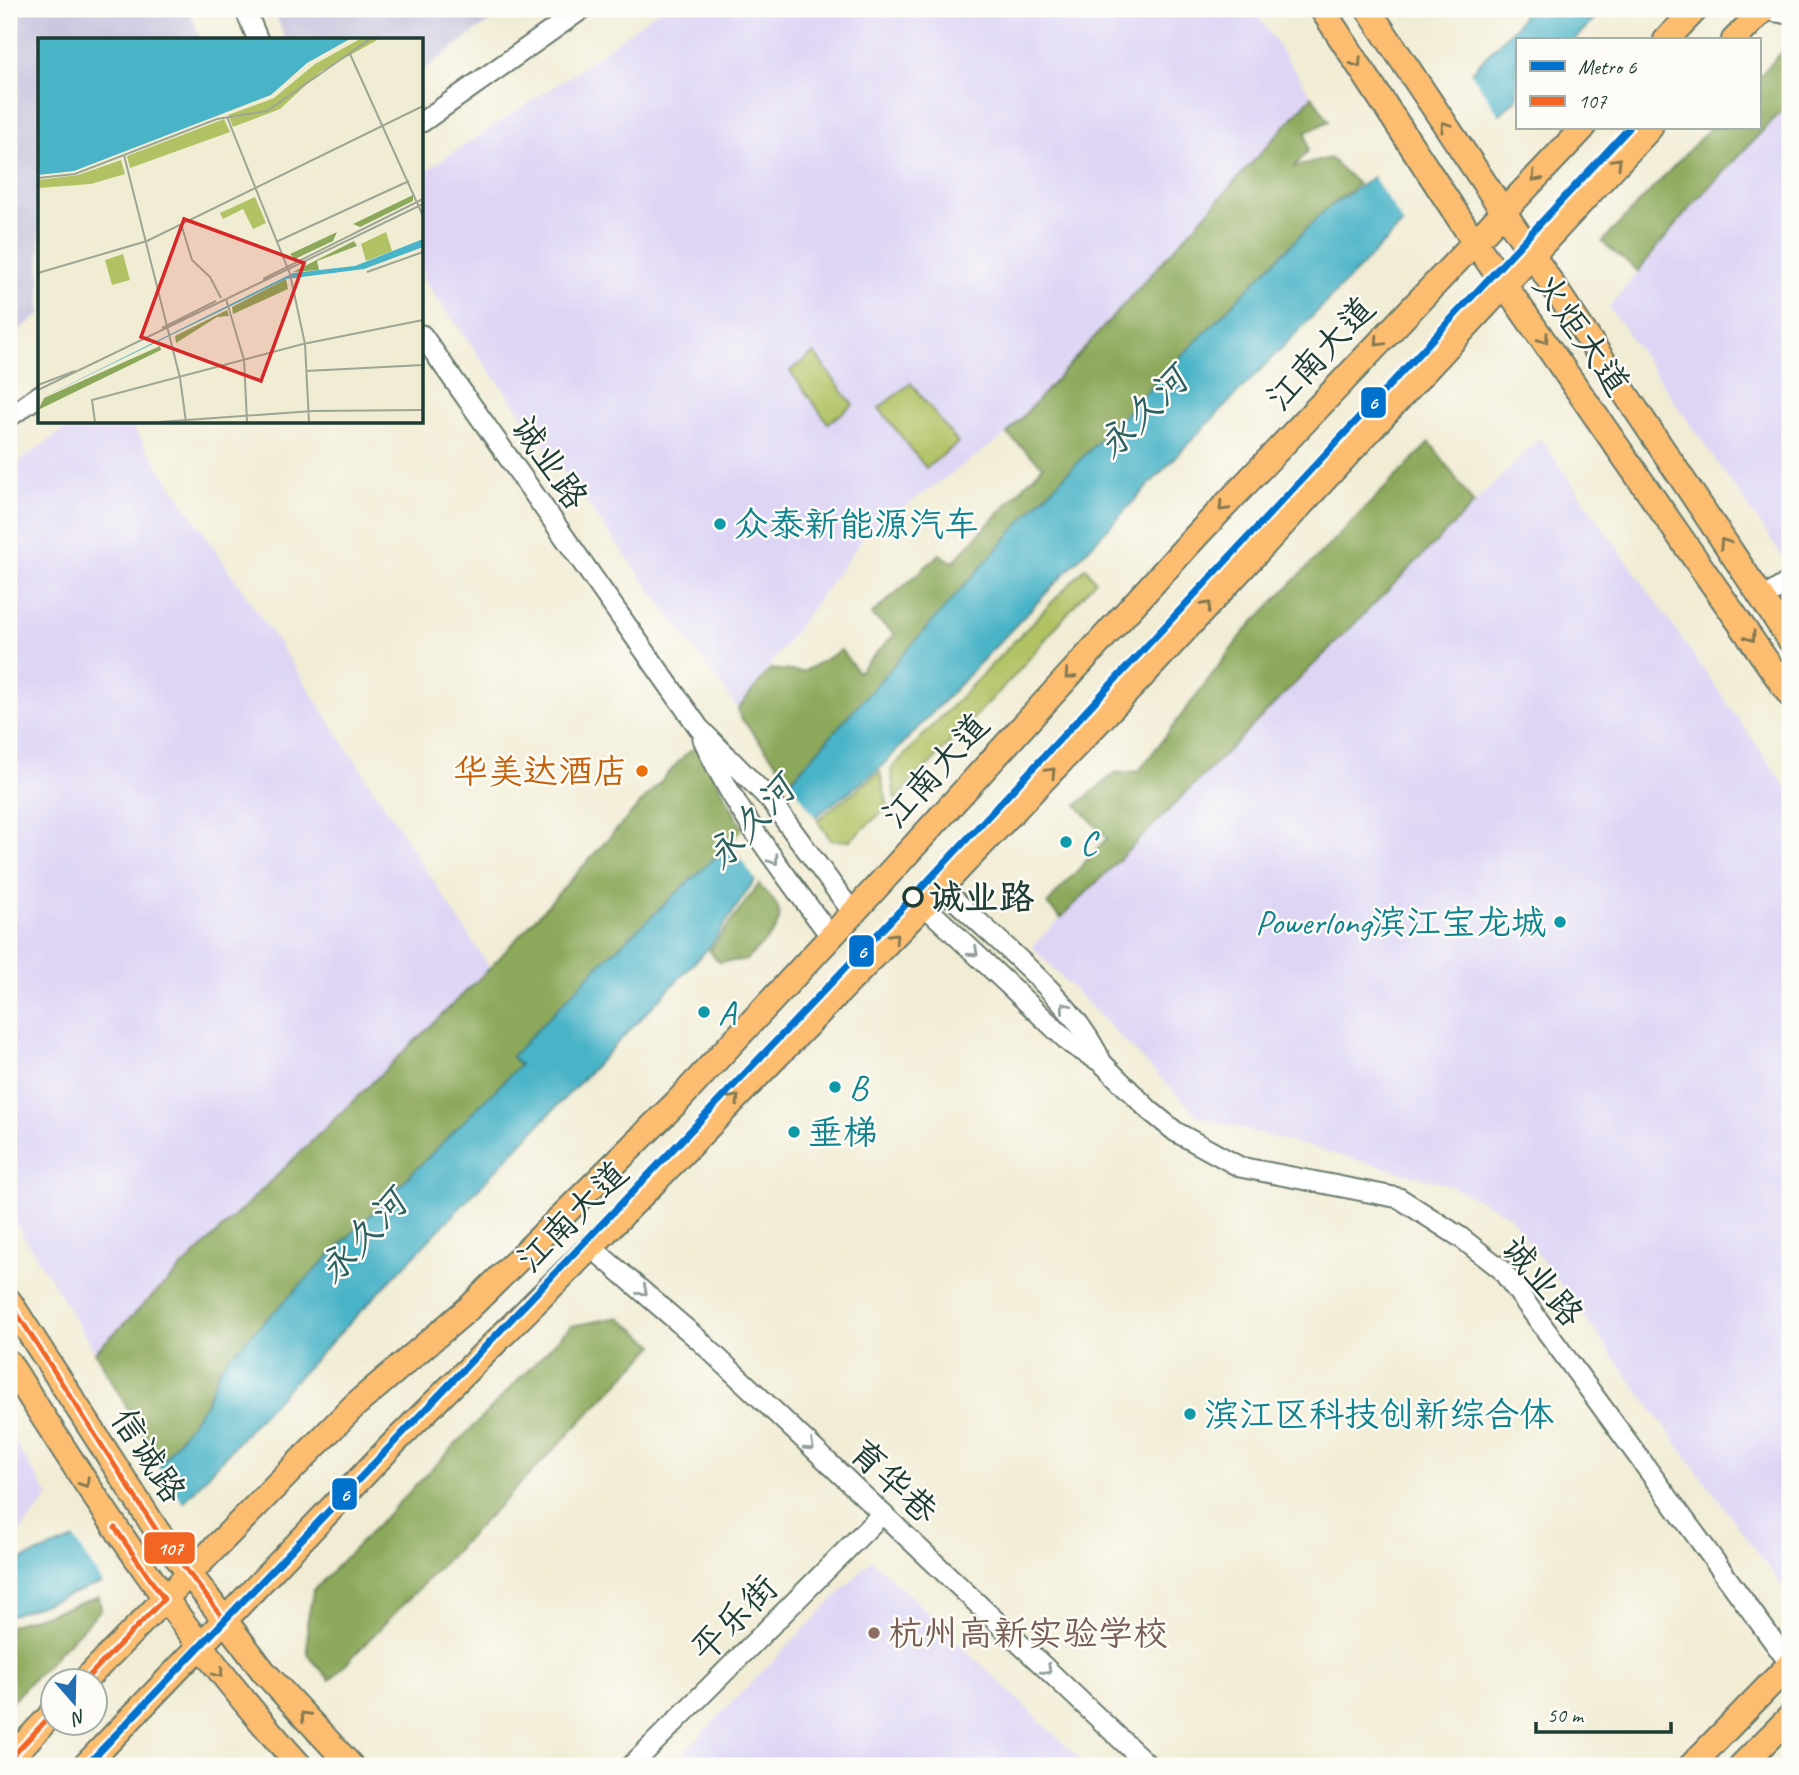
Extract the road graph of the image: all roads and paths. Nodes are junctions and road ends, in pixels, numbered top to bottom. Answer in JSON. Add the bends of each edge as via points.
{"nodes":[{"id":1,"x":245,"y":9,"type":"edge"},
{"id":2,"x":582,"y":9,"type":"edge"},
{"id":3,"x":1322,"y":9,"type":"edge"},
{"id":4,"x":1368,"y":9,"type":"edge"},
{"id":5,"x":1696,"y":9,"type":"edge"},
{"id":6,"x":1763,"y":9,"type":"edge"},
{"id":7,"x":1790,"y":14,"type":"edge"},
{"id":8,"x":257,"y":38,"type":"edge"},
{"id":9,"x":1668,"y":38,"type":"edge"},
{"id":10,"x":1736,"y":38,"type":"edge"},
{"id":11,"x":424,"y":121,"type":"edge"},
{"id":12,"x":1581,"y":130,"type":"edge"},
{"id":13,"x":1648,"y":130,"type":"edge"},
{"id":14,"x":1504,"y":211,"type":"junction"},
{"id":15,"x":1474,"y":240,"type":"junction"},
{"id":16,"x":1531,"y":254,"type":"junction"},
{"id":17,"x":1504,"y":284,"type":"junction"},
{"id":18,"x":424,"y":338,"type":"edge"},
{"id":19,"x":38,"y":396,"type":"edge"},
{"id":20,"x":9,"y":417,"type":"edge"},
{"id":21,"x":1790,"y":581,"type":"edge"},
{"id":22,"x":1762,"y":599,"type":"junction"},
{"id":23,"x":1790,"y":640,"type":"edge"},
{"id":24,"x":1790,"y":695,"type":"edge"},
{"id":25,"x":699,"y":728,"type":"junction"},
{"id":26,"x":933,"y":896,"type":"junction"},
{"id":27,"x":853,"y":914,"type":"junction"},
{"id":28,"x":831,"y":937,"type":"junction"},
{"id":29,"x":591,"y":1247,"type":"junction"},
{"id":30,"x":9,"y":1301,"type":"edge"},
{"id":31,"x":9,"y":1363,"type":"edge"},
{"id":32,"x":882,"y":1514,"type":"junction"},
{"id":33,"x":189,"y":1573,"type":"junction"},
{"id":34,"x":164,"y":1599,"type":"junction"},
{"id":35,"x":226,"y":1622,"type":"junction"},
{"id":36,"x":201,"y":1648,"type":"junction"},
{"id":37,"x":1790,"y":1664,"type":"edge"},
{"id":38,"x":99,"y":1666,"type":"edge"},
{"id":39,"x":1790,"y":1717,"type":"edge"},
{"id":40,"x":38,"y":1729,"type":"edge"},
{"id":41,"x":9,"y":1760,"type":"edge"},
{"id":42,"x":85,"y":1766,"type":"edge"},
{"id":43,"x":300,"y":1766,"type":"edge"},
{"id":44,"x":351,"y":1766,"type":"edge"},
{"id":45,"x":631,"y":1766,"type":"edge"},
{"id":46,"x":1149,"y":1766,"type":"edge"},
{"id":47,"x":1691,"y":1766,"type":"edge"},
{"id":48,"x":1741,"y":1766,"type":"edge"}],
"edges":[{"from":1,"to":8,"type":"street"},
{"from":2,"to":11,"type":"street"},
{"from":3,"to":15,"type":"main road","name":"火炬大道","one_way":true},
{"from":14,"to":4,"type":"main road","name":"火炬大道","one_way":true},
{"from":5,"to":9,"type":"main road"},
{"from":6,"to":7,"type":"street"},
{"from":6,"to":10,"type":"main road"},
{"from":12,"to":14,"type":"main road","name":"江南大道","one_way":true},
{"from":16,"to":13,"type":"main road","name":"江南大道","one_way":true},
{"from":14,"to":15,"type":"main road","name":"江南大道"},
{"from":14,"to":16,"type":"main road","name":"火炬大道"},
{"from":15,"to":17,"type":"main road","name":"火炬大道"},
{"from":15,"to":27,"type":"main road","name":"江南大道","one_way":true,"via":[[1197,535]]},
{"from":16,"to":17,"type":"main road","name":"江南大道"},
{"from":22,"to":16,"type":"main road","name":"火炬大道","one_way":true},
{"from":17,"to":24,"type":"main road","name":"火炬大道","one_way":true},
{"from":26,"to":17,"type":"main road","name":"江南大道","one_way":true},
{"from":18,"to":25,"type":"street","name":"诚业路"},
{"from":19,"to":20,"type":"street"},
{"from":21,"to":22,"type":"street"},
{"from":22,"to":23,"type":"main road","name":"火炬大道"},
{"from":25,"to":27,"type":"street","name":"诚业路","via":[[756,784]]},
{"from":25,"to":28,"type":"street","name":"诚业路","one_way":true,"via":[[723,785],[752,831]]},
{"from":29,"to":26,"type":"main road","name":"江南大道","one_way":true},
{"from":26,"to":37,"type":"street","name":"诚业路","via":[[1071,1044],[1102,1063],[1176,1132],[1240,1167],[1399,1198],[1501,1269]]},
{"from":27,"to":28,"type":"main road","name":"江南大道"},
{"from":28,"to":33,"type":"main road","name":"江南大道","via":[[677,1102],[489,1289],[355,1405]]},
{"from":29,"to":32,"type":"street","name":"育华巷","one_way":true,"via":[[699,1340]]},
{"from":29,"to":35,"type":"main road","name":"江南大道","via":[[394,1443]]},
{"from":30,"to":33,"type":"main road","name":"信诚路","via":[[157,1531]]},
{"from":31,"to":34,"type":"main road","name":"信诚路","one_way":true},
{"from":32,"to":45,"type":"street","name":"平乐街"},
{"from":32,"to":46,"type":"street","name":"育华巷","one_way":true},
{"from":33,"to":34,"type":"main road","name":"江南大道"},
{"from":33,"to":35,"type":"main road","name":"信诚路"},
{"from":34,"to":36,"type":"main road","name":"信诚路"},
{"from":34,"to":38,"type":"main road","name":"江南大道"},
{"from":35,"to":36,"type":"main road","name":"江南大道"},
{"from":44,"to":35,"type":"main road","name":"信诚路","one_way":true,"via":[[264,1672]]},
{"from":36,"to":42,"type":"main road","name":"江南大道"},
{"from":36,"to":43,"type":"main road","name":"信诚路","one_way":true,"via":[[238,1698]]},
{"from":37,"to":47,"type":"main road"},
{"from":39,"to":48,"type":"main road"},
{"from":40,"to":41,"type":"main road"}]}
